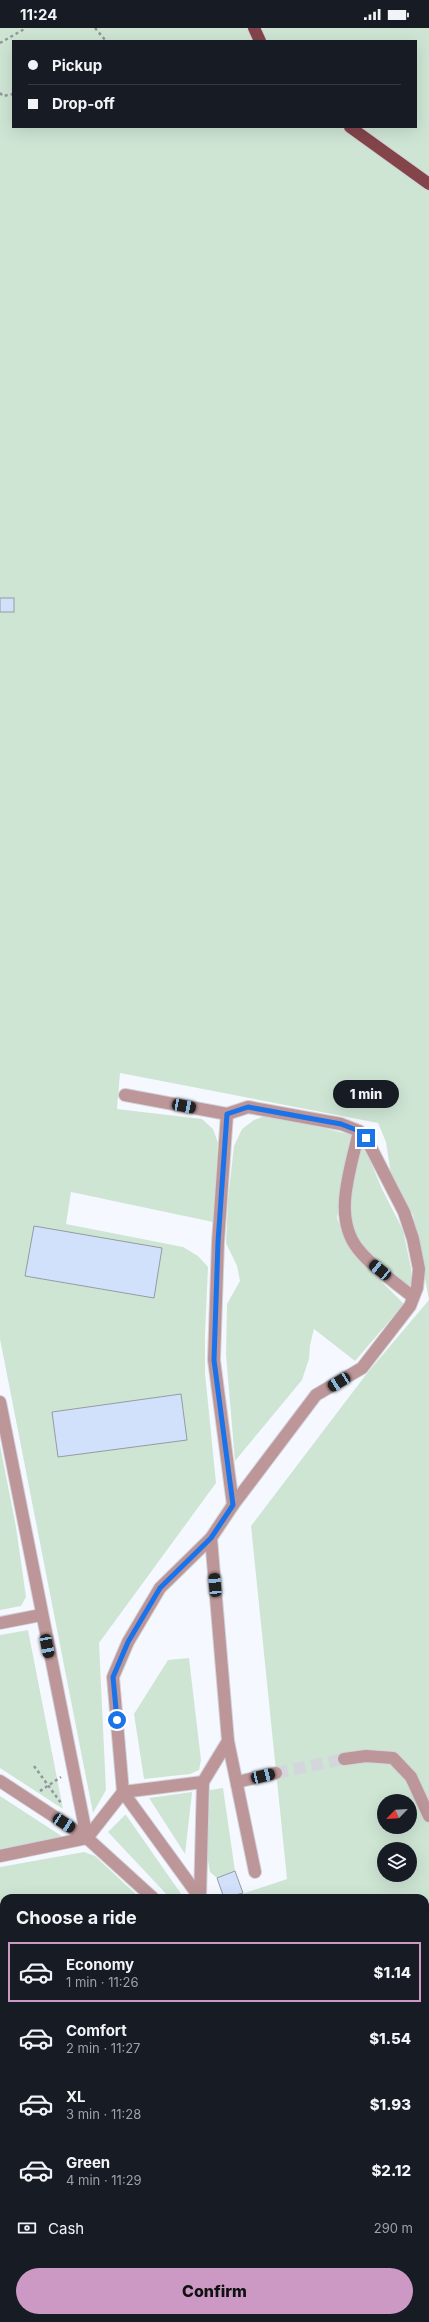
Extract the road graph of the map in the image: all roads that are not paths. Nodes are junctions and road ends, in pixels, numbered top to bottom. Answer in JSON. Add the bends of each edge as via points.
{"nodes":[{"id":1,"x":254,"y":28,"type":"edge"},
{"id":2,"x":260,"y":40,"type":"edge"},
{"id":3,"x":351,"y":128,"type":"edge"},
{"id":4,"x":429,"y":184,"type":"edge"},
{"id":5,"x":125,"y":1095,"type":"dead end"},
{"id":6,"x":227,"y":1114,"type":"junction"},
{"id":7,"x":359,"y":1131,"type":"junction"},
{"id":8,"x":414,"y":1297,"type":"junction"},
{"id":9,"x":0,"y":1402,"type":"edge"},
{"id":10,"x":233,"y":1505,"type":"junction"},
{"id":11,"x":211,"y":1538,"type":"junction"},
{"id":12,"x":41,"y":1615,"type":"junction"},
{"id":13,"x":0,"y":1623,"type":"edge"},
{"id":14,"x":228,"y":1741,"type":"junction"},
{"id":15,"x":344,"y":1759,"type":"tunnel mouth"},
{"id":16,"x":276,"y":1773,"type":"tunnel mouth"},
{"id":17,"x":0,"y":1781,"type":"edge"},
{"id":18,"x":203,"y":1782,"type":"junction"},
{"id":19,"x":237,"y":1782,"type":"junction"},
{"id":20,"x":123,"y":1792,"type":"junction"},
{"id":21,"x":429,"y":1816,"type":"edge"},
{"id":22,"x":87,"y":1838,"type":"junction"},
{"id":23,"x":0,"y":1856,"type":"edge"},
{"id":24,"x":255,"y":1872,"type":"dead end"},
{"id":25,"x":148,"y":1894,"type":"edge"},
{"id":26,"x":197,"y":1894,"type":"edge"},
{"id":27,"x":200,"y":1894,"type":"edge"}],
"edges":[{"from":1,"to":2,"type":"main road"},
{"from":3,"to":4,"type":"main road"},
{"from":5,"to":6,"type":"lane"},
{"from":6,"to":7,"type":"lane","via":[[248,1107],[341,1124]]},
{"from":6,"to":10,"type":"lane","via":[[218,1242],[214,1360]]},
{"from":7,"to":8,"type":"lane","via":[[366,1138],[404,1212],[419,1268]]},
{"from":7,"to":8,"type":"lane","via":[[345,1199],[344,1217],[349,1234],[358,1249],[370,1261]]},
{"from":8,"to":10,"type":"lane","via":[[410,1306],[362,1368],[316,1396]]},
{"from":9,"to":12,"type":"lane"},
{"from":10,"to":11,"type":"lane"},
{"from":11,"to":14,"type":"lane"},
{"from":11,"to":20,"type":"lane","via":[[160,1588],[128,1642],[113,1677]]},
{"from":12,"to":13,"type":"lane"},
{"from":12,"to":22,"type":"lane"},
{"from":14,"to":18,"type":"lane"},
{"from":14,"to":19,"type":"lane"},
{"from":15,"to":21,"type":"lane","via":[[366,1756],[393,1758],[411,1777]]},
{"from":16,"to":19,"type":"lane"},
{"from":17,"to":22,"type":"lane"},
{"from":18,"to":20,"type":"lane"},
{"from":18,"to":27,"type":"lane"},
{"from":19,"to":24,"type":"lane"},
{"from":20,"to":22,"type":"lane"},
{"from":20,"to":26,"type":"lane"},
{"from":22,"to":23,"type":"lane"},
{"from":22,"to":25,"type":"lane"}]}
